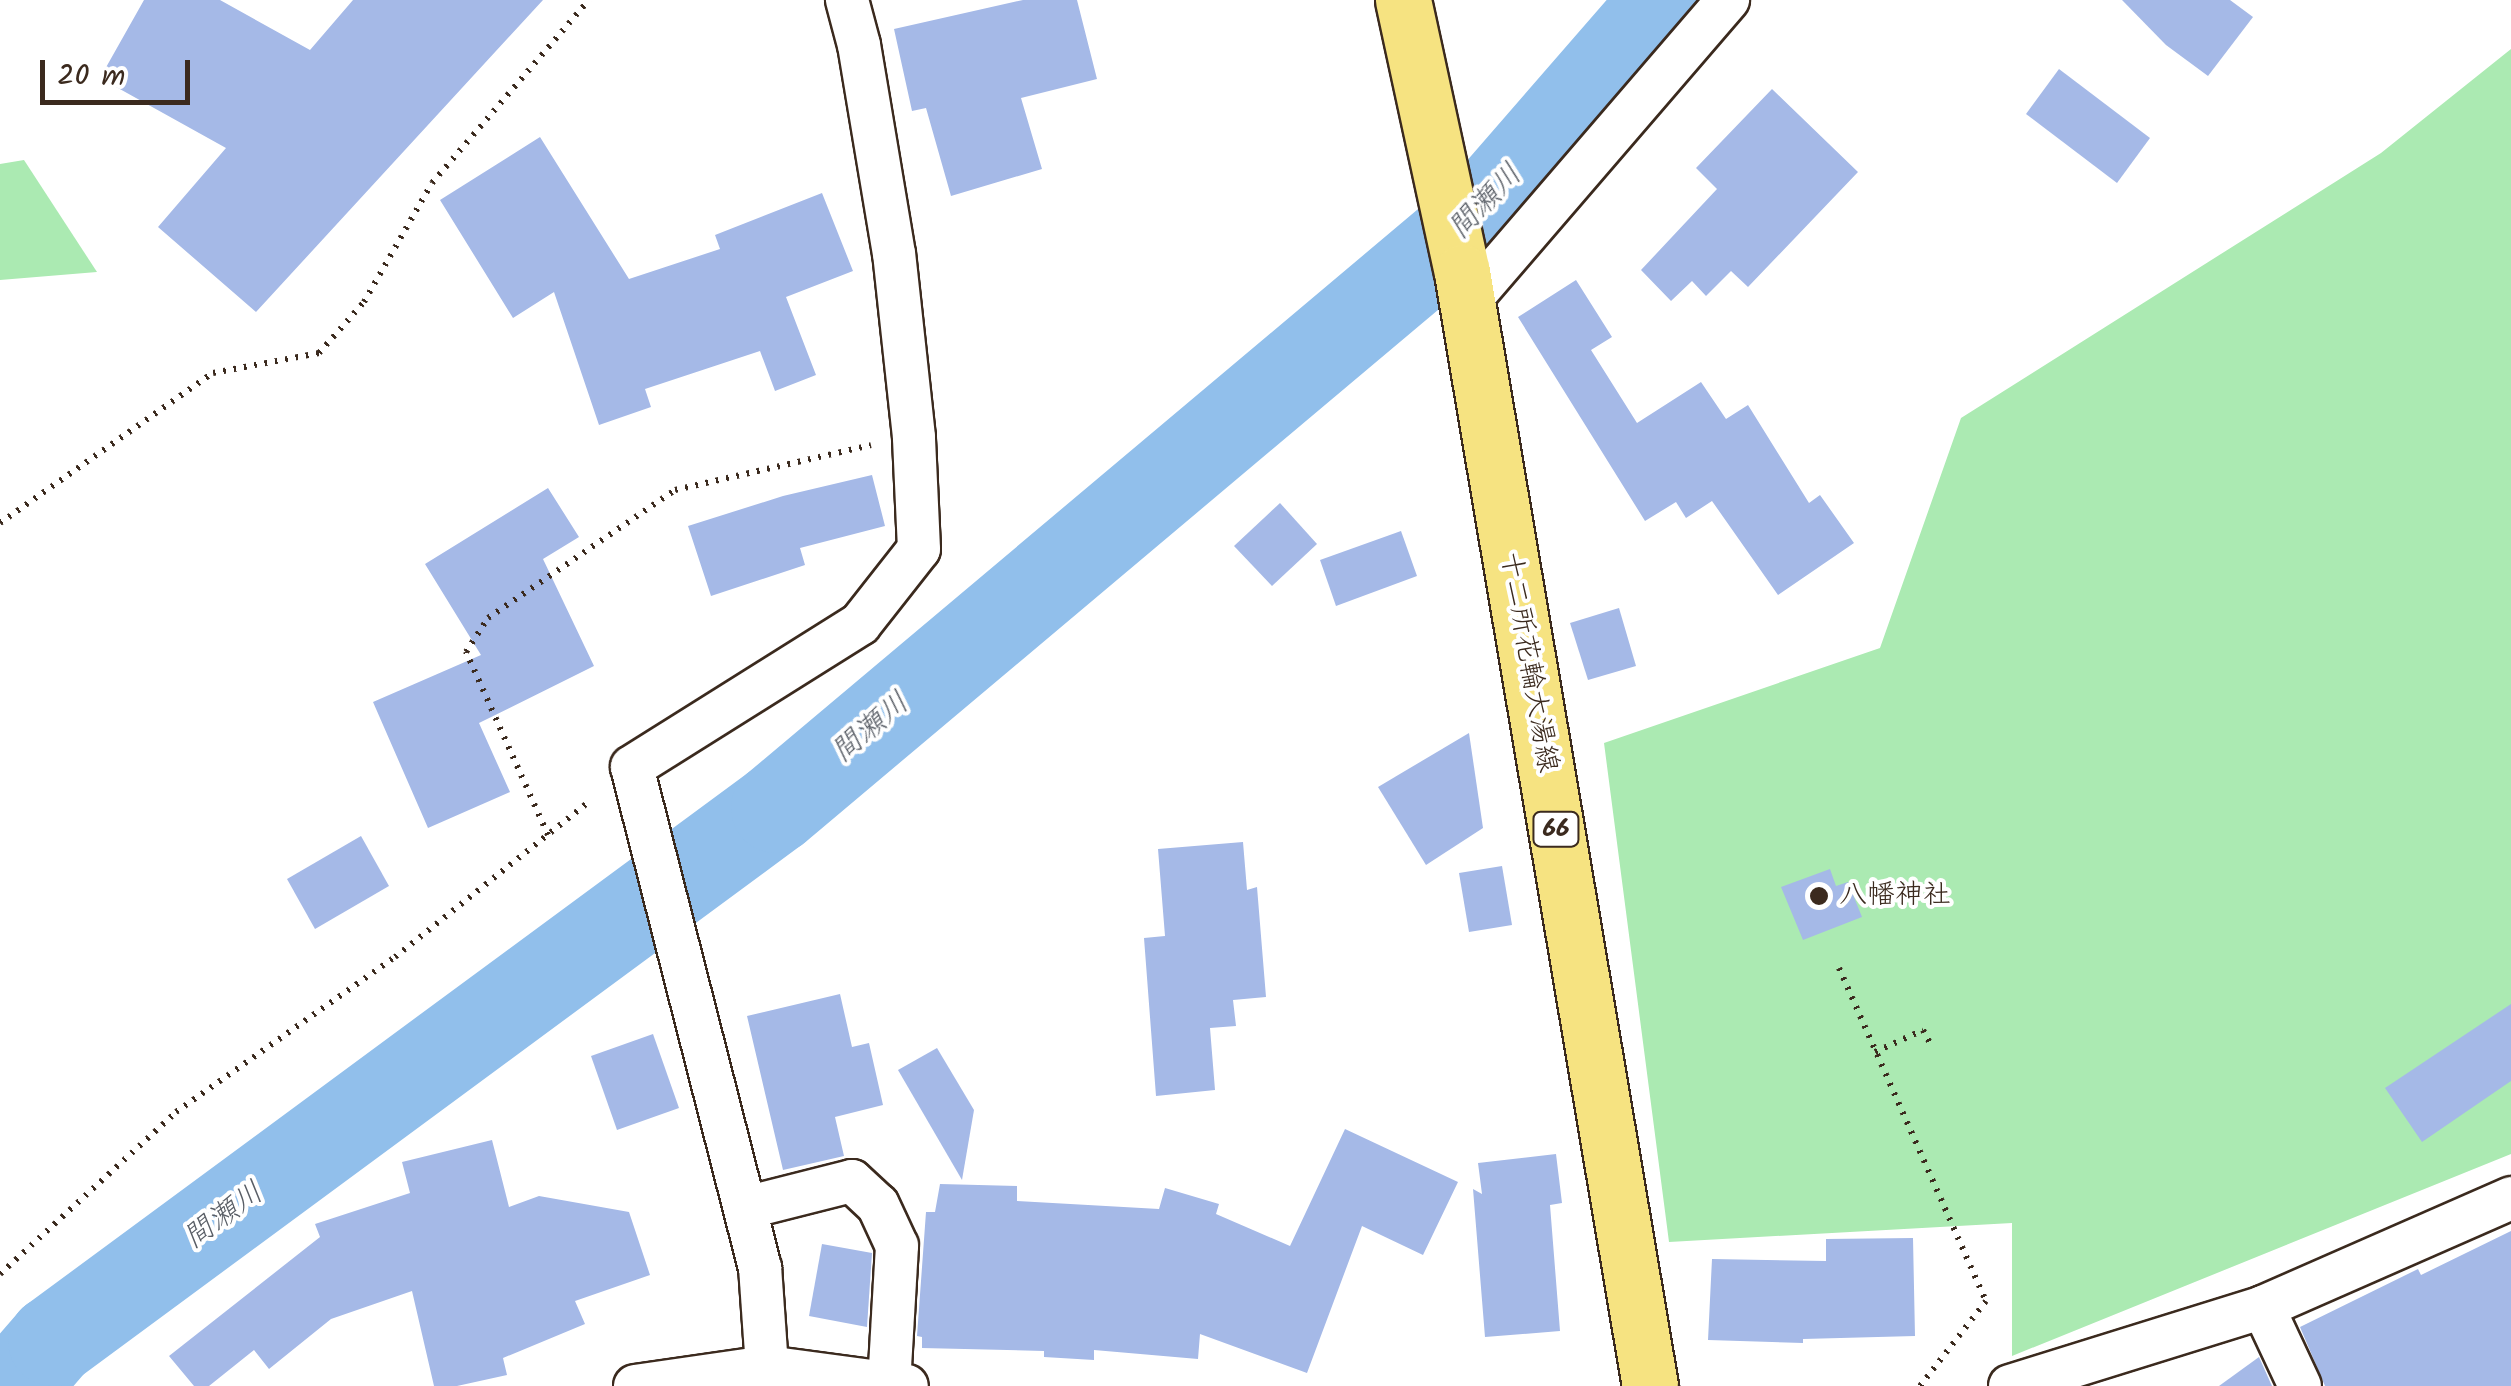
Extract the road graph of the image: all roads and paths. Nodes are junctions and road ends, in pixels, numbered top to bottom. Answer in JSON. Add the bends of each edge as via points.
{"nodes":[{"id":1,"x":589,"y":0,"type":"edge"},
{"id":2,"x":847,"y":0,"type":"edge"},
{"id":3,"x":1403,"y":0,"type":"edge"},
{"id":4,"x":1728,"y":0,"type":"edge"},
{"id":5,"x":1465,"y":287,"type":"junction"},
{"id":6,"x":914,"y":437,"type":"junction"},
{"id":7,"x":0,"y":522,"type":"edge"},
{"id":8,"x":632,"y":767,"type":"junction"},
{"id":9,"x":548,"y":835,"type":"junction"},
{"id":10,"x":1839,"y":968,"type":"dead end"},
{"id":11,"x":1932,"y":1048,"type":"dead end"},
{"id":12,"x":1875,"y":1052,"type":"junction"},
{"id":13,"x":2511,"y":1198,"type":"edge"},
{"id":14,"x":744,"y":1208,"type":"junction"},
{"id":15,"x":0,"y":1274,"type":"edge"},
{"id":16,"x":2263,"y":1307,"type":"junction"},
{"id":17,"x":767,"y":1366,"type":"junction"},
{"id":18,"x":898,"y":1385,"type":"edge"},
{"id":19,"x":635,"y":1386,"type":"edge"},
{"id":20,"x":1650,"y":1386,"type":"edge"},
{"id":21,"x":1920,"y":1386,"type":"edge"},
{"id":22,"x":2010,"y":1386,"type":"edge"},
{"id":23,"x":2300,"y":1386,"type":"edge"}],
"edges":[{"from":1,"to":7,"type":"path","via":[[432,184],[364,302],[319,354],[213,373]]},
{"from":2,"to":6,"type":"street","via":[[894,254]]},
{"from":3,"to":5,"type":"main road","name":"十二所花輪大湯線","number":"66"},
{"from":4,"to":5,"type":"street"},
{"from":5,"to":20,"type":"main road","name":"十二所花輪大湯線","number":"66"},
{"from":6,"to":8,"type":"street","via":[[919,549],[860,624]]},
{"from":6,"to":9,"type":"path","via":[[675,490],[488,618],[466,652]]},
{"from":8,"to":9,"type":"path"},
{"from":8,"to":14,"type":"street"},
{"from":9,"to":15,"type":"path","via":[[395,957],[176,1112]]},
{"from":10,"to":12,"type":"path"},
{"from":11,"to":12,"type":"path","via":[[1923,1030]]},
{"from":12,"to":21,"type":"path","via":[[1986,1301]]},
{"from":13,"to":16,"type":"street"},
{"from":14,"to":17,"type":"street","via":[[760,1268]]},
{"from":14,"to":18,"type":"street","via":[[852,1181],[878,1205],[897,1246]]},
{"from":16,"to":22,"type":"street"},
{"from":16,"to":23,"type":"street"},
{"from":17,"to":18,"type":"street"},
{"from":17,"to":19,"type":"street"}]}
